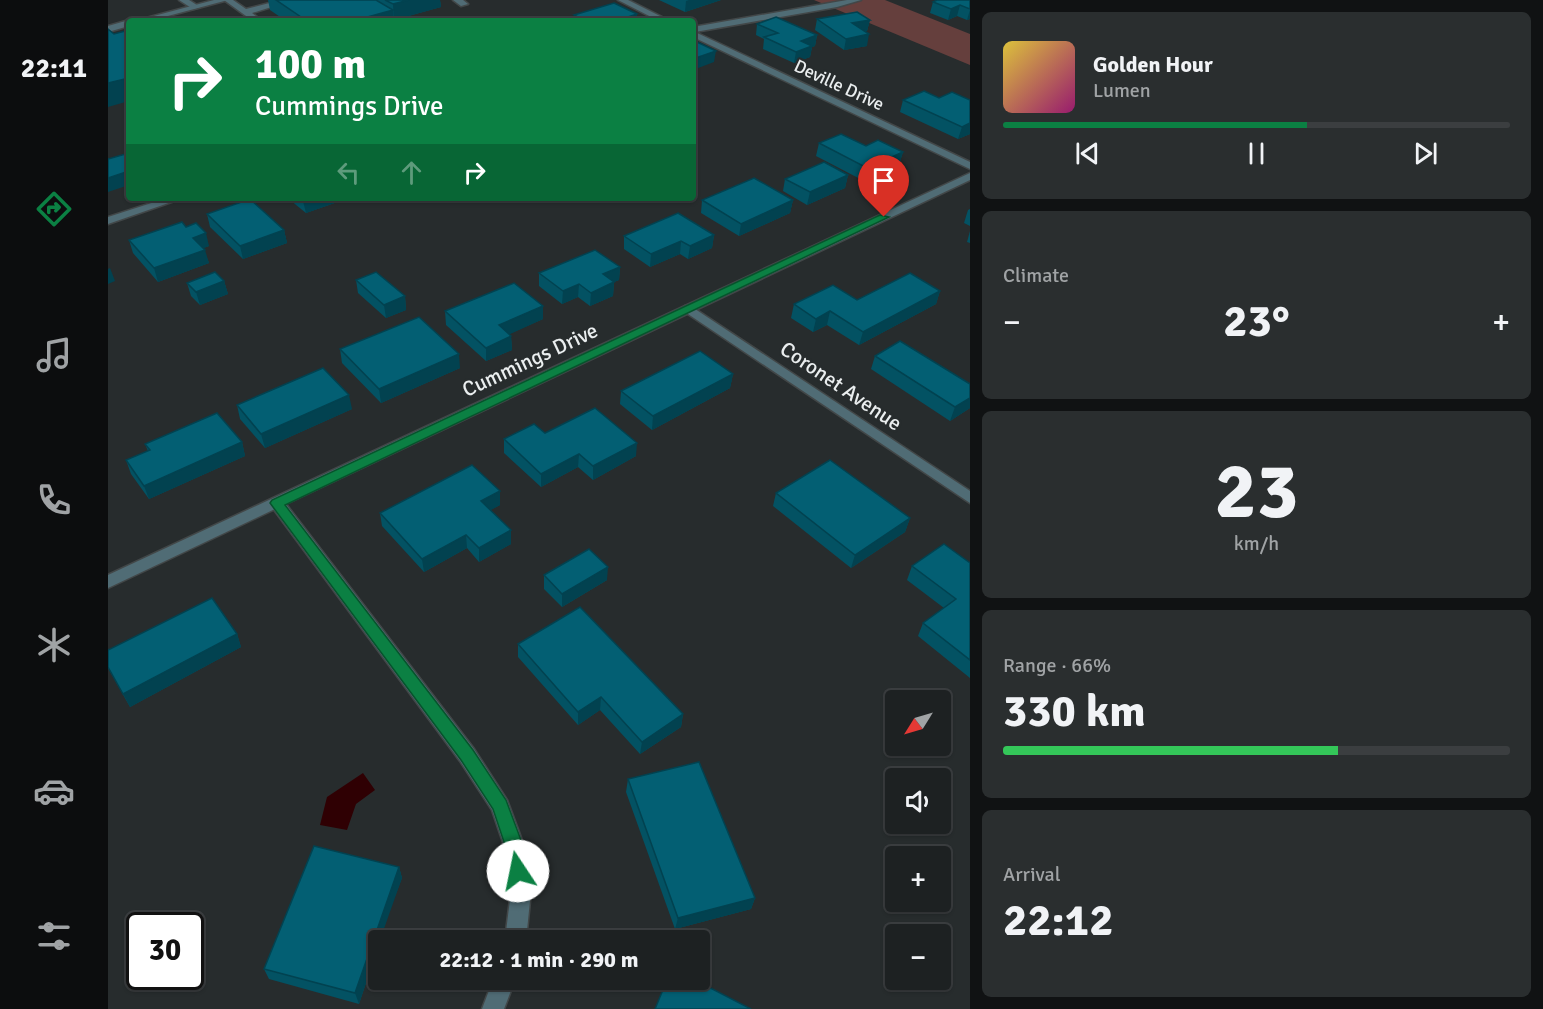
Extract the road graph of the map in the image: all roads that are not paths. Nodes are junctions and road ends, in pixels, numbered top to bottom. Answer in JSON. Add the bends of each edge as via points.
{"nodes":[{"id":1,"x":183,"y":0,"type":"edge"},
{"id":2,"x":226,"y":0,"type":"edge"},
{"id":3,"x":290,"y":0,"type":"edge"},
{"id":4,"x":622,"y":0,"type":"edge"},
{"id":5,"x":857,"y":0,"type":"edge"},
{"id":6,"x":196,"y":7,"type":"junction"},
{"id":7,"x":245,"y":12,"type":"junction"},
{"id":8,"x":151,"y":18,"type":"edge"},
{"id":9,"x":254,"y":18,"type":"edge"},
{"id":10,"x":660,"y":18,"type":"edge"},
{"id":11,"x":126,"y":24,"type":"edge"},
{"id":12,"x":108,"y":29,"type":"edge"},
{"id":13,"x":696,"y":31,"type":"edge"},
{"id":14,"x":696,"y":33,"type":"edge"},
{"id":15,"x":970,"y":166,"type":"edge"},
{"id":16,"x":970,"y":176,"type":"edge"},
{"id":17,"x":169,"y":201,"type":"edge"},
{"id":18,"x":108,"y":221,"type":"edge"},
{"id":19,"x":689,"y":309,"type":"junction"},
{"id":20,"x":970,"y":498,"type":"edge"},
{"id":21,"x":277,"y":503,"type":"junction"},
{"id":22,"x":108,"y":582,"type":"edge"},
{"id":23,"x":517,"y":930,"type":"edge"},
{"id":24,"x":500,"y":990,"type":"edge"},
{"id":25,"x":493,"y":1009,"type":"edge"}],
"edges":[{"from":1,"to":6,"type":"street"},
{"from":2,"to":6,"type":"street"},
{"from":2,"to":7,"type":"street"},
{"from":3,"to":7,"type":"street"},
{"from":4,"to":10,"type":"street"},
{"from":5,"to":13,"type":"street","via":[[725,21]]},
{"from":6,"to":8,"type":"street"},
{"from":7,"to":9,"type":"street"},
{"from":11,"to":12,"type":"street"},
{"from":14,"to":15,"type":"street","name":"Deville Drive"},
{"from":16,"to":19,"type":"street","name":"Cummings Drive"},
{"from":17,"to":18,"type":"street"},
{"from":19,"to":20,"type":"street","name":"Coronet Avenue"},
{"from":19,"to":21,"type":"street","name":"Cummings Drive"},
{"from":21,"to":22,"type":"street","name":"Cummings Drive"},
{"from":21,"to":23,"type":"street","via":[[467,755],[500,806],[516,851],[520,891]]},
{"from":24,"to":25,"type":"street"}]}
